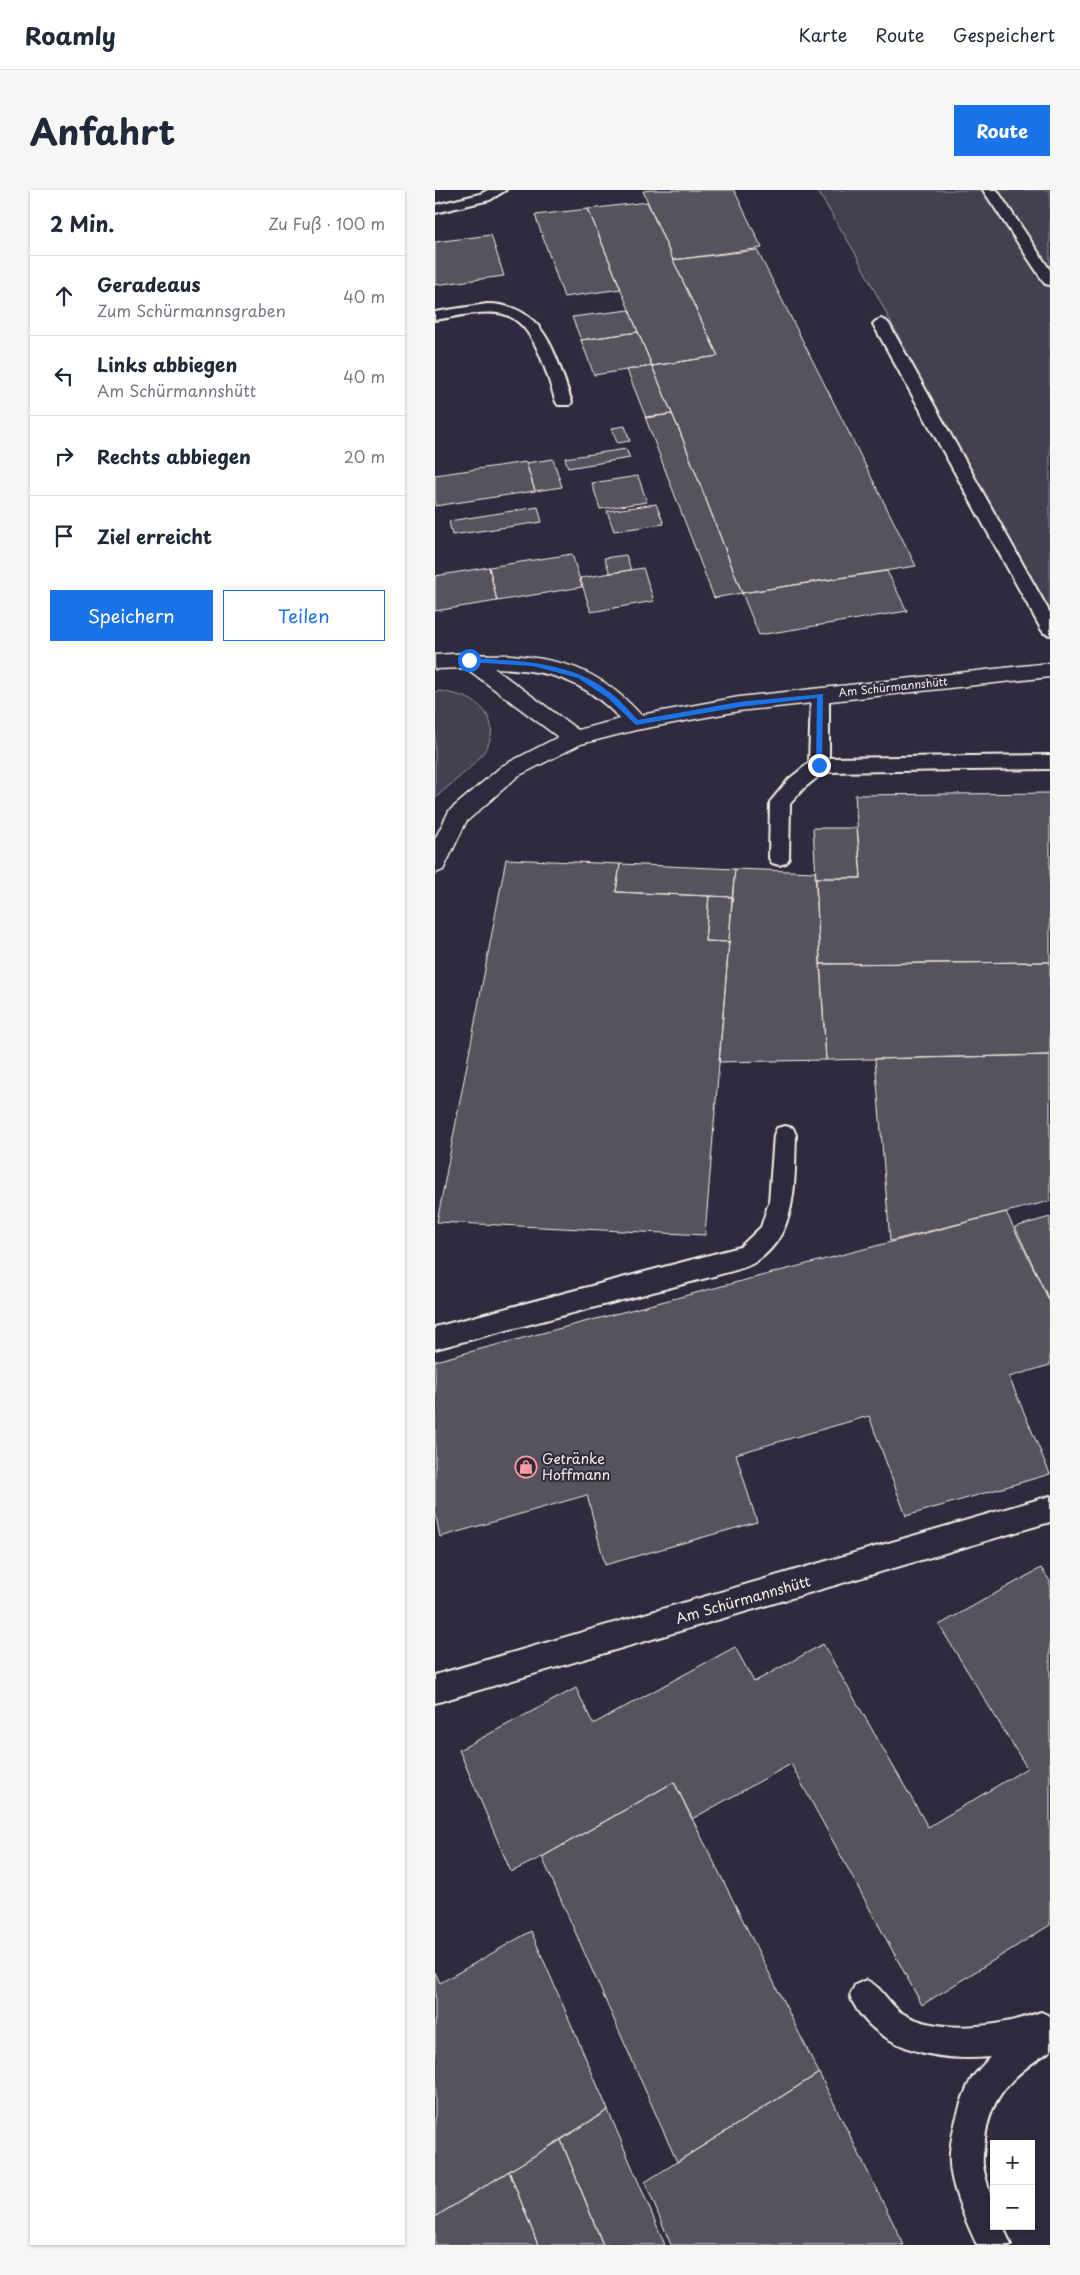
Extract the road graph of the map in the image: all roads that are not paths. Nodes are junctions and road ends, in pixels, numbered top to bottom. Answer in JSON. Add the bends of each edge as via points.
{"nodes":[{"id":1,"x":499,"y":190,"type":"edge"},
{"id":2,"x":991,"y":190,"type":"edge"},
{"id":3,"x":435,"y":209,"type":"edge"},
{"id":4,"x":1050,"y":281,"type":"edge"},
{"id":5,"x":435,"y":316,"type":"edge"},
{"id":6,"x":881,"y":324,"type":"dead end"},
{"id":7,"x":563,"y":402,"type":"dead end"},
{"id":8,"x":1050,"y":629,"type":"edge"},
{"id":9,"x":469,"y":660,"type":"junction"},
{"id":10,"x":435,"y":662,"type":"edge"},
{"id":11,"x":1050,"y":670,"type":"edge"},
{"id":12,"x":820,"y":695,"type":"junction"},
{"id":13,"x":636,"y":723,"type":"junction"},
{"id":14,"x":574,"y":738,"type":"junction"},
{"id":15,"x":1050,"y":762,"type":"edge"},
{"id":16,"x":819,"y":765,"type":"junction"},
{"id":17,"x":779,"y":858,"type":"dead end"},
{"id":18,"x":435,"y":864,"type":"edge"},
{"id":19,"x":785,"y":1135,"type":"dead end"},
{"id":20,"x":435,"y":1338,"type":"edge"},
{"id":21,"x":1050,"y":1509,"type":"edge"},
{"id":22,"x":435,"y":1689,"type":"edge"},
{"id":23,"x":866,"y":1996,"type":"dead end"},
{"id":24,"x":1050,"y":2026,"type":"edge"},
{"id":25,"x":1050,"y":2032,"type":"edge"},
{"id":26,"x":994,"y":2245,"type":"edge"}],
"edges":[{"from":1,"to":3,"type":"lane","via":[[485,197]]},
{"from":2,"to":4,"type":"lane"},
{"from":5,"to":7,"type":"lane","via":[[488,309],[518,313],[532,324],[538,335]]},
{"from":6,"to":8,"type":"lane"},
{"from":9,"to":10,"type":"street"},
{"from":9,"to":13,"type":"street","via":[[533,664],[580,677],[611,696]]},
{"from":9,"to":14,"type":"street"},
{"from":11,"to":12,"type":"street","name":"Am Schürmannshütt"},
{"from":12,"to":13,"type":"street","name":"Am Schürmannshütt","via":[[739,704]]},
{"from":12,"to":16,"type":"lane"},
{"from":13,"to":14,"type":"street","name":"Am Schürmannshütt"},
{"from":14,"to":18,"type":"street","name":"Am Schürmannshütt","via":[[510,772],[457,817]]},
{"from":15,"to":16,"type":"lane"},
{"from":16,"to":17,"type":"lane","via":[[780,802]]},
{"from":19,"to":20,"type":"lane","via":[[781,1202],[771,1233],[748,1255]]},
{"from":21,"to":22,"type":"lane","name":"Am Schürmannshütt"},
{"from":23,"to":24,"type":"lane","via":[[880,2015],[895,2026],[916,2035],[951,2041],[997,2041]]},
{"from":25,"to":26,"type":"lane","via":[[1010,2058],[983,2090],[971,2123],[967,2164],[979,2212]]}]}
